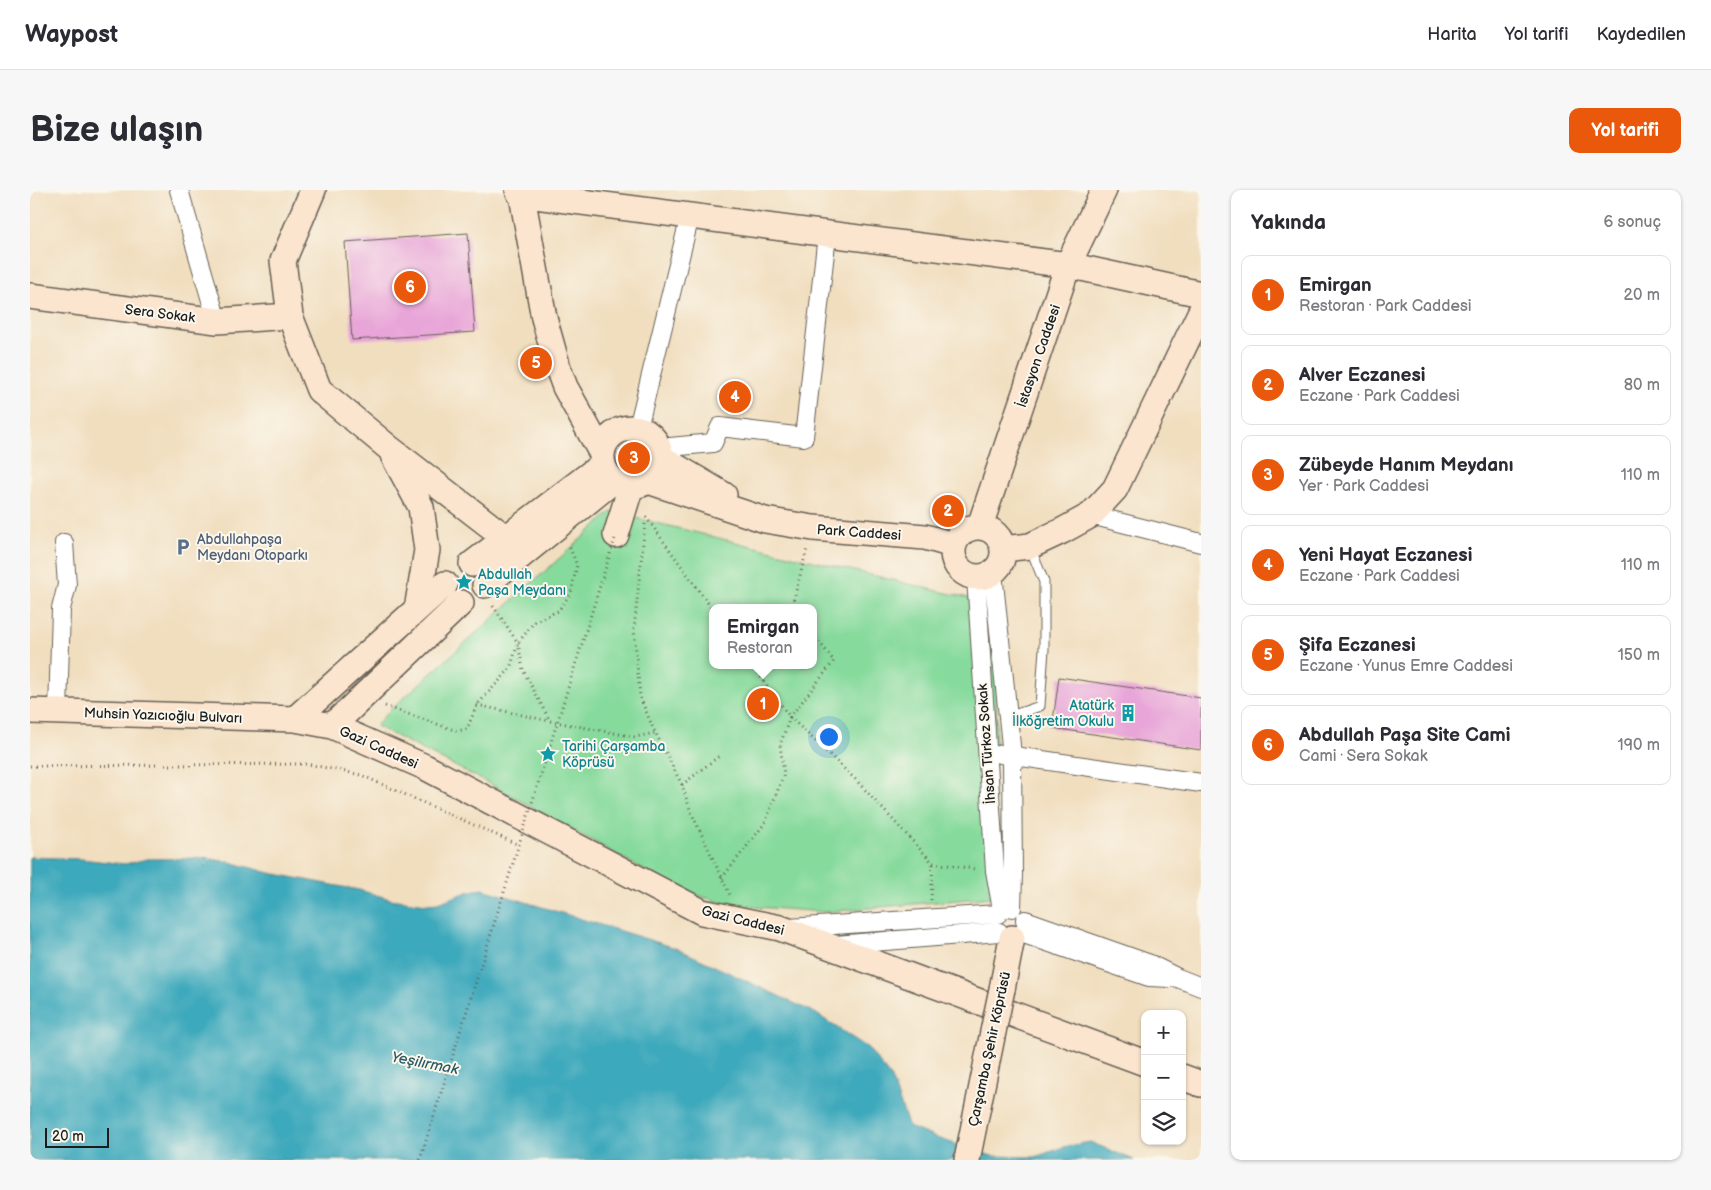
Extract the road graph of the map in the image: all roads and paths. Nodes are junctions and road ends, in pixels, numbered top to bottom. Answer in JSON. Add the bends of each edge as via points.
{"nodes":[{"id":1,"x":179,"y":190,"type":"edge"},
{"id":2,"x":313,"y":190,"type":"edge"},
{"id":3,"x":1104,"y":190,"type":"edge"},
{"id":4,"x":520,"y":191,"type":"edge"},
{"id":5,"x":690,"y":216,"type":"junction"},
{"id":6,"x":828,"y":234,"type":"junction"},
{"id":7,"x":1068,"y":265,"type":"junction"},
{"id":8,"x":1201,"y":294,"type":"edge"},
{"id":9,"x":30,"y":296,"type":"edge"},
{"id":10,"x":1201,"y":311,"type":"edge"},
{"id":11,"x":290,"y":316,"type":"junction"},
{"id":12,"x":217,"y":321,"type":"junction"},
{"id":13,"x":638,"y":428,"type":"junction"},
{"id":14,"x":389,"y":448,"type":"junction"},
{"id":15,"x":660,"y":453,"type":"junction"},
{"id":16,"x":619,"y":473,"type":"junction"},
{"id":17,"x":1091,"y":515,"type":"junction"},
{"id":18,"x":646,"y":516,"type":"junction"},
{"id":19,"x":765,"y":520,"type":"junction"},
{"id":20,"x":559,"y":525,"type":"junction"},
{"id":21,"x":980,"y":526,"type":"junction"},
{"id":22,"x":813,"y":528,"type":"junction"},
{"id":23,"x":616,"y":535,"type":"joint"},
{"id":24,"x":506,"y":538,"type":"junction"},
{"id":25,"x":64,"y":543,"type":"dead end"},
{"id":26,"x":1201,"y":543,"type":"edge"},
{"id":27,"x":953,"y":545,"type":"junction"},
{"id":28,"x":1030,"y":546,"type":"junction"},
{"id":29,"x":1004,"y":550,"type":"junction"},
{"id":30,"x":472,"y":564,"type":"junction"},
{"id":31,"x":984,"y":575,"type":"junction"},
{"id":32,"x":445,"y":584,"type":"junction"},
{"id":33,"x":484,"y":588,"type":"junction"},
{"id":34,"x":461,"y":603,"type":"junction"},
{"id":35,"x":709,"y":604,"type":"edge"},
{"id":36,"x":792,"y":604,"type":"edge"},
{"id":37,"x":417,"y":609,"type":"junction"},
{"id":38,"x":817,"y":639,"type":"edge"},
{"id":39,"x":518,"y":643,"type":"junction"},
{"id":40,"x":755,"y":669,"type":"edge"},
{"id":41,"x":361,"y":698,"type":"junction"},
{"id":42,"x":477,"y":704,"type":"junction"},
{"id":43,"x":30,"y":711,"type":"edge"},
{"id":44,"x":58,"y":712,"type":"junction"},
{"id":45,"x":790,"y":717,"type":"junction"},
{"id":46,"x":1008,"y":717,"type":"junction"},
{"id":47,"x":295,"y":719,"type":"junction"},
{"id":48,"x":550,"y":721,"type":"junction"},
{"id":49,"x":332,"y":726,"type":"junction"},
{"id":50,"x":655,"y":733,"type":"junction"},
{"id":51,"x":986,"y":753,"type":"junction"},
{"id":52,"x":1012,"y":755,"type":"junction"},
{"id":53,"x":719,"y":756,"type":"dead end"},
{"id":54,"x":30,"y":766,"type":"edge"},
{"id":55,"x":1201,"y":784,"type":"edge"},
{"id":56,"x":682,"y":785,"type":"junction"},
{"id":57,"x":519,"y":845,"type":"junction"},
{"id":58,"x":933,"y":863,"type":"junction"},
{"id":59,"x":995,"y":871,"type":"junction"},
{"id":60,"x":722,"y":878,"type":"junction"},
{"id":61,"x":1004,"y":910,"type":"junction"},
{"id":62,"x":930,"y":918,"type":"junction"},
{"id":63,"x":742,"y":920,"type":"junction"},
{"id":64,"x":780,"y":928,"type":"junction"},
{"id":65,"x":1014,"y":931,"type":"junction"},
{"id":66,"x":829,"y":946,"type":"junction"},
{"id":67,"x":1201,"y":986,"type":"edge"},
{"id":68,"x":1141,"y":1062,"type":"edge"},
{"id":69,"x":1186,"y":1078,"type":"edge"},
{"id":70,"x":1201,"y":1084,"type":"edge"},
{"id":71,"x":420,"y":1160,"type":"edge"},
{"id":72,"x":967,"y":1160,"type":"edge"}],
"edges":[{"from":1,"to":12,"type":"street"},
{"from":2,"to":11,"type":"main road","via":[[283,261]]},
{"from":3,"to":7,"type":"main road","name":"İstasyon Caddesi"},
{"from":4,"to":5,"type":"main road"},
{"from":4,"to":16,"type":"main road","via":[[544,318],[558,368],[565,387]]},
{"from":5,"to":6,"type":"main road"},
{"from":5,"to":13,"type":"street"},
{"from":6,"to":7,"type":"main road"},
{"from":6,"to":15,"type":"street","via":[[804,437],[720,426],[713,443]]},
{"from":7,"to":8,"type":"main road"},
{"from":7,"to":21,"type":"main road","name":"İstasyon Caddesi"},
{"from":9,"to":12,"type":"main road","name":"Sera Sokak"},
{"from":10,"to":17,"type":"main road","via":[[1115,489]]},
{"from":11,"to":12,"type":"main road","name":"Sera Sokak"},
{"from":11,"to":14,"type":"main road","via":[[319,390]]},
{"from":13,"to":15,"type":"main road","via":[[655,440]]},
{"from":13,"to":16,"type":"main road","via":[[614,433],[604,444]]},
{"from":14,"to":24,"type":"main road"},
{"from":14,"to":37,"type":"main road","via":[[421,507],[427,550]]},
{"from":15,"to":16,"type":"main road","via":[[655,474]]},
{"from":15,"to":19,"type":"main road","name":"Park Caddesi"},
{"from":16,"to":18,"type":"path"},
{"from":16,"to":19,"type":"main road","name":"Park Caddesi"},
{"from":16,"to":20,"type":"main road"},
{"from":16,"to":23,"type":"main road"},
{"from":16,"to":24,"type":"main road"},
{"from":17,"to":26,"type":"street"},
{"from":17,"to":28,"type":"main road"},
{"from":18,"to":35,"type":"path"},
{"from":18,"to":50,"type":"path","via":[[634,629],[640,696]]},
{"from":19,"to":22,"type":"main road","name":"Park Caddesi"},
{"from":20,"to":33,"type":"main road"},
{"from":20,"to":39,"type":"path","via":[[577,565],[571,593],[558,612],[534,621]]},
{"from":21,"to":27,"type":"main road","via":[[963,531]]},
{"from":21,"to":29,"type":"main road","via":[[996,534]]},
{"from":22,"to":27,"type":"main road","name":"Park Caddesi","via":[[925,537]]},
{"from":22,"to":36,"type":"path"},
{"from":23,"to":57,"type":"path","bridge":true},
{"from":24,"to":30,"type":"main road"},
{"from":25,"to":44,"type":"street","via":[[66,585],[61,610]]},
{"from":27,"to":31,"type":"main road","via":[[952,554],[960,570],[967,575]]},
{"from":28,"to":29,"type":"main road"},
{"from":28,"to":46,"type":"lane","via":[[1044,582],[1040,706]]},
{"from":29,"to":31,"type":"main road","via":[[999,566]]},
{"from":30,"to":32,"type":"main road","via":[[453,567]]},
{"from":30,"to":33,"type":"main road","via":[[482,572]]},
{"from":31,"to":46,"type":"street"},
{"from":31,"to":51,"type":"street","name":"İhsan Türkoz Sokak"},
{"from":32,"to":34,"type":"main road","via":[[450,596]]},
{"from":32,"to":37,"type":"main road"},
{"from":33,"to":34,"type":"main road","via":[[474,601]]},
{"from":33,"to":39,"type":"path"},
{"from":34,"to":41,"type":"main road"},
{"from":37,"to":47,"type":"main road"},
{"from":38,"to":45,"type":"path","via":[[834,661]]},
{"from":39,"to":42,"type":"path","via":[[510,669]]},
{"from":39,"to":48,"type":"path","via":[[523,670]]},
{"from":40,"to":45,"type":"path"},
{"from":41,"to":42,"type":"path","via":[[458,731],[467,729]]},
{"from":41,"to":49,"type":"main road"},
{"from":42,"to":48,"type":"path"},
{"from":43,"to":44,"type":"main road","name":"Muhsin Yazıcıoğlu Bulvarı"},
{"from":44,"to":47,"type":"main road","name":"Muhsin Yazıcıoğlu Bulvarı"},
{"from":45,"to":58,"type":"path"},
{"from":45,"to":60,"type":"path","via":[[780,745],[784,774],[765,823]]},
{"from":46,"to":52,"type":"street"},
{"from":47,"to":49,"type":"main road","name":"Muhsin Yazıcıoğlu Bulvarı"},
{"from":48,"to":50,"type":"path","via":[[635,737]]},
{"from":49,"to":63,"type":"main road","name":"Gazi Caddesi","via":[[424,767],[702,912]]},
{"from":50,"to":56,"type":"path"},
{"from":51,"to":52,"type":"street"},
{"from":51,"to":59,"type":"street","name":"İhsan Türkoz Sokak"},
{"from":52,"to":55,"type":"street"},
{"from":52,"to":61,"type":"street","via":[[1013,874]]},
{"from":53,"to":56,"type":"path"},
{"from":54,"to":57,"type":"path","via":[[307,764],[361,775]]},
{"from":56,"to":60,"type":"path"},
{"from":57,"to":71,"type":"path","bridge":true},
{"from":58,"to":59,"type":"path"},
{"from":58,"to":62,"type":"path"},
{"from":59,"to":61,"type":"street","name":"İhsan Türkoz Sokak"},
{"from":60,"to":63,"type":"path"},
{"from":61,"to":62,"type":"street"},
{"from":61,"to":65,"type":"street","via":[[995,923]]},
{"from":61,"to":65,"type":"street","via":[[1021,912]]},
{"from":62,"to":64,"type":"street"},
{"from":63,"to":64,"type":"main road","name":"Gazi Caddesi"},
{"from":64,"to":66,"type":"main road","name":"Gazi Caddesi"},
{"from":65,"to":66,"type":"street"},
{"from":65,"to":67,"type":"street","via":[[1149,977],[1178,978]]},
{"from":65,"to":72,"type":"main road","name":"Çarşamba Şehir Köprüsü","bridge":true},
{"from":66,"to":68,"type":"main road","name":"Gazi Caddesi"},
{"from":69,"to":70,"type":"main road"}]}
